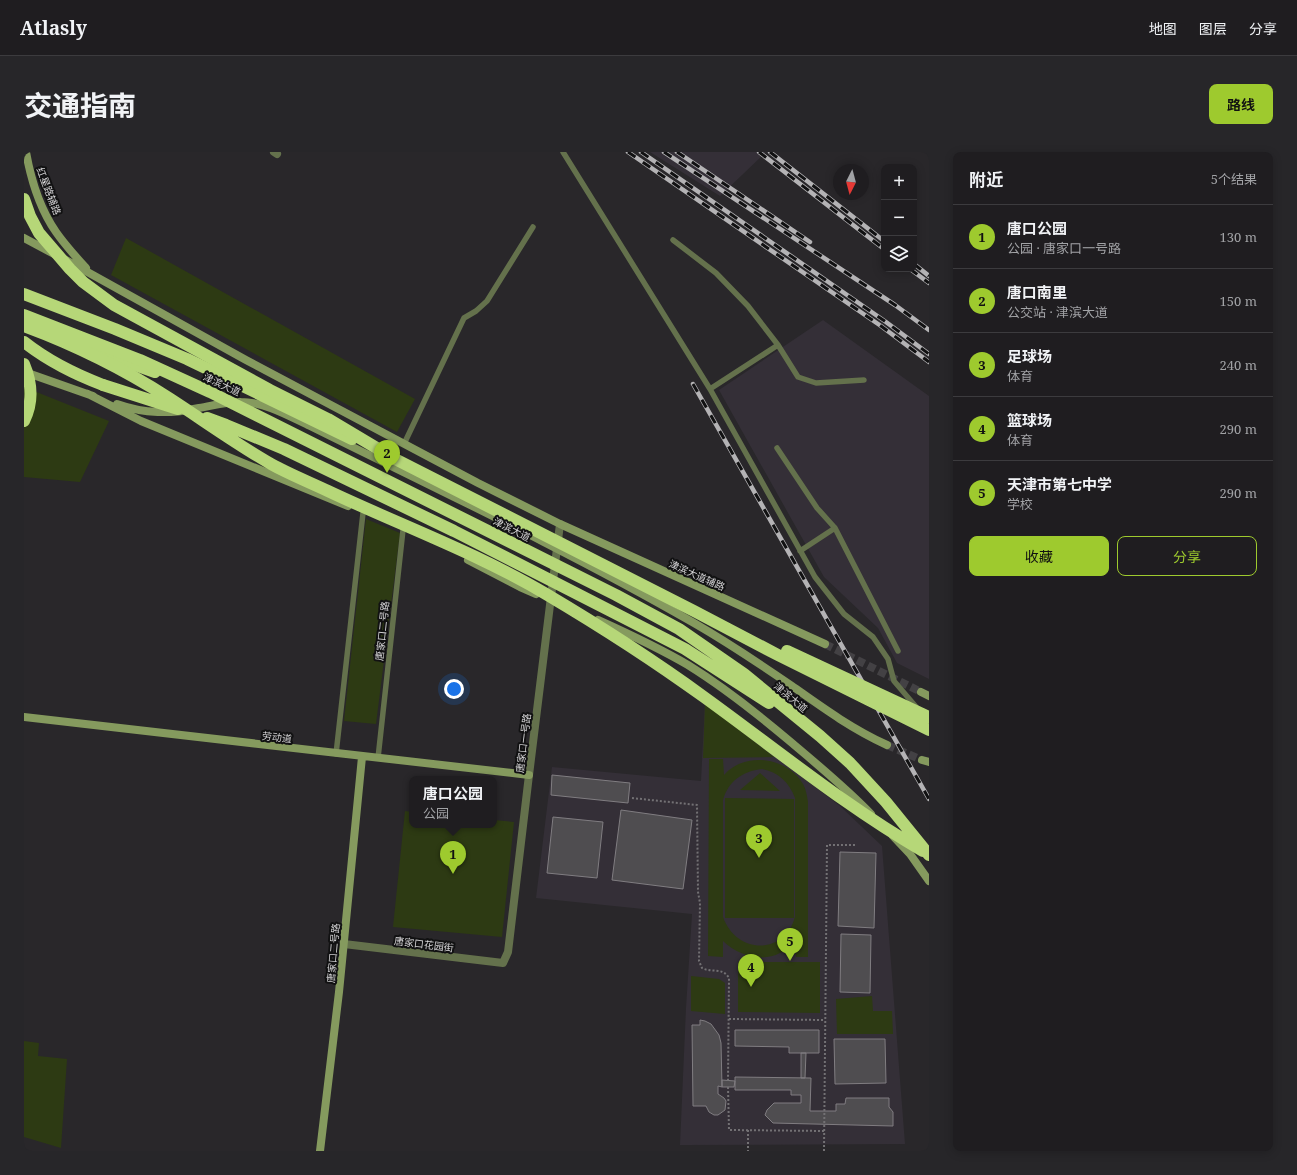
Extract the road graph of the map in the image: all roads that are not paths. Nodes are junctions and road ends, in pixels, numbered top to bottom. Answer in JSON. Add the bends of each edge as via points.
{"nodes":[{"id":1,"x":26,"y":152,"type":"edge"},
{"id":2,"x":563,"y":152,"type":"edge"},
{"id":3,"x":35,"y":188,"type":"junction"},
{"id":4,"x":24,"y":200,"type":"edge"},
{"id":5,"x":24,"y":214,"type":"edge"},
{"id":6,"x":533,"y":227,"type":"dead end"},
{"id":7,"x":24,"y":238,"type":"edge"},
{"id":8,"x":673,"y":240,"type":"dead end"},
{"id":9,"x":89,"y":272,"type":"junction"},
{"id":10,"x":24,"y":294,"type":"edge"},
{"id":11,"x":24,"y":315,"type":"edge"},
{"id":12,"x":24,"y":326,"type":"edge"},
{"id":13,"x":52,"y":337,"type":"junction"},
{"id":14,"x":24,"y":342,"type":"edge"},
{"id":15,"x":778,"y":345,"type":"junction"},
{"id":16,"x":24,"y":364,"type":"edge"},
{"id":17,"x":24,"y":372,"type":"edge"},
{"id":18,"x":864,"y":380,"type":"dead end"},
{"id":19,"x":710,"y":389,"type":"junction"},
{"id":20,"x":210,"y":392,"type":"junction"},
{"id":21,"x":88,"y":394,"type":"junction"},
{"id":22,"x":24,"y":421,"type":"edge"},
{"id":23,"x":404,"y":444,"type":"junction"},
{"id":24,"x":777,"y":448,"type":"dead end"},
{"id":25,"x":395,"y":459,"type":"junction"},
{"id":26,"x":364,"y":513,"type":"junction"},
{"id":27,"x":560,"y":524,"type":"junction"},
{"id":28,"x":835,"y":528,"type":"junction"},
{"id":29,"x":403,"y":530,"type":"junction"},
{"id":30,"x":557,"y":549,"type":"junction"},
{"id":31,"x":800,"y":550,"type":"junction"},
{"id":32,"x":550,"y":600,"type":"junction"},
{"id":33,"x":694,"y":611,"type":"junction"},
{"id":34,"x":825,"y":644,"type":"tunnel mouth"},
{"id":35,"x":898,"y":651,"type":"dead end"},
{"id":36,"x":921,"y":692,"type":"tunnel mouth"},
{"id":37,"x":929,"y":696,"type":"edge"},
{"id":38,"x":929,"y":716,"type":"edge"},
{"id":39,"x":24,"y":718,"type":"edge"},
{"id":40,"x":802,"y":722,"type":"junction"},
{"id":41,"x":929,"y":730,"type":"edge"},
{"id":42,"x":887,"y":745,"type":"tunnel mouth"},
{"id":43,"x":336,"y":754,"type":"junction"},
{"id":44,"x":362,"y":757,"type":"junction"},
{"id":45,"x":378,"y":758,"type":"junction"},
{"id":46,"x":528,"y":775,"type":"junction"},
{"id":47,"x":929,"y":855,"type":"edge"},
{"id":48,"x":929,"y":881,"type":"edge"},
{"id":49,"x":344,"y":944,"type":"junction"},
{"id":50,"x":503,"y":963,"type":"joint"},
{"id":51,"x":320,"y":1151,"type":"edge"}],
"edges":[{"from":1,"to":3,"type":"main road","name":"红星路辅路"},
{"from":2,"to":19,"type":"lane"},
{"from":3,"to":5,"type":"main road"},
{"from":3,"to":9,"type":"main road","name":"红星路辅路","via":[[56,232]]},
{"from":4,"to":25,"type":"highway","bridge":true,"via":[[39,233],[83,282],[103,297],[131,315],[328,419]]},
{"from":6,"to":23,"type":"lane","via":[[487,302],[464,318]]},
{"from":7,"to":9,"type":"main road","name":"津滨大道辅路"},
{"from":8,"to":15,"type":"lane","via":[[716,273],[748,306]]},
{"from":9,"to":23,"type":"main road","name":"津滨大道辅路"},
{"from":10,"to":25,"type":"highway","name":"津滨大道","bridge":true,"via":[[188,360]]},
{"from":11,"to":20,"type":"highway","name":"津滨大道","bridge":true,"via":[[140,360]]},
{"from":12,"to":13,"type":"highway","bridge":true},
{"from":13,"to":20,"type":"highway"},
{"from":13,"to":47,"type":"highway","bridge":true,"via":[[93,356],[168,398],[273,465],[502,569],[544,593],[616,637],[704,697],[825,788]]},
{"from":14,"to":40,"type":"highway","bridge":true,"via":[[51,361],[82,377],[232,427],[402,505],[678,646]]},
{"from":15,"to":18,"type":"lane","via":[[798,377],[816,383]]},
{"from":15,"to":19,"type":"lane"},
{"from":16,"to":22,"type":"highway","bridge":true,"via":[[31,393]]},
{"from":17,"to":21,"type":"main road"},
{"from":19,"to":31,"type":"lane"},
{"from":20,"to":40,"type":"highway","name":"津滨大道","bridge":true,"via":[[679,629],[744,674]]},
{"from":21,"to":26,"type":"main road","via":[[141,421]]},
{"from":21,"to":30,"type":"main road","name":"津滨大道","via":[[132,410],[148,412],[190,410],[241,402],[266,407],[310,426]]},
{"from":23,"to":27,"type":"main road","name":"津滨大道辅路"},
{"from":24,"to":28,"type":"lane","via":[[816,508]]},
{"from":25,"to":33,"type":"highway","name":"津滨大道","bridge":true},
{"from":26,"to":29,"type":"main road"},
{"from":26,"to":43,"type":"lane"},
{"from":27,"to":30,"type":"street","name":"唐家口一号路"},
{"from":27,"to":34,"type":"main road","name":"津滨大道辅路"},
{"from":28,"to":31,"type":"lane"},
{"from":28,"to":35,"type":"lane"},
{"from":29,"to":32,"type":"main road"},
{"from":29,"to":45,"type":"lane","name":"唐家口二号路"},
{"from":30,"to":32,"type":"street","name":"唐家口一号路"},
{"from":30,"to":42,"type":"main road","name":"津滨大道","via":[[694,623],[760,664],[830,714]]},
{"from":31,"to":38,"type":"lane","via":[[815,577],[844,614],[873,637],[888,659],[894,681],[918,709]]},
{"from":32,"to":46,"type":"street","name":"唐家口一号路"},
{"from":32,"to":48,"type":"main road","via":[[646,642],[724,689],[764,719],[852,794],[910,854]]},
{"from":33,"to":38,"type":"highway","bridge":true},
{"from":33,"to":41,"type":"highway","bridge":true},
{"from":36,"to":37,"type":"main road"},
{"from":39,"to":43,"type":"main road","name":"劳动道"},
{"from":40,"to":47,"type":"highway","name":"津滨大道","bridge":true,"via":[[850,763]]},
{"from":43,"to":44,"type":"main road","name":"劳动道"},
{"from":44,"to":45,"type":"main road","name":"劳动道"},
{"from":44,"to":49,"type":"main road","name":"唐家口二号路"},
{"from":45,"to":46,"type":"main road","name":"劳动道"},
{"from":46,"to":50,"type":"street","name":"唐家口一号路","via":[[508,952]]},
{"from":49,"to":50,"type":"street","name":"唐家口花园街"},
{"from":49,"to":51,"type":"main road","name":"唐家口二号路"}]}
